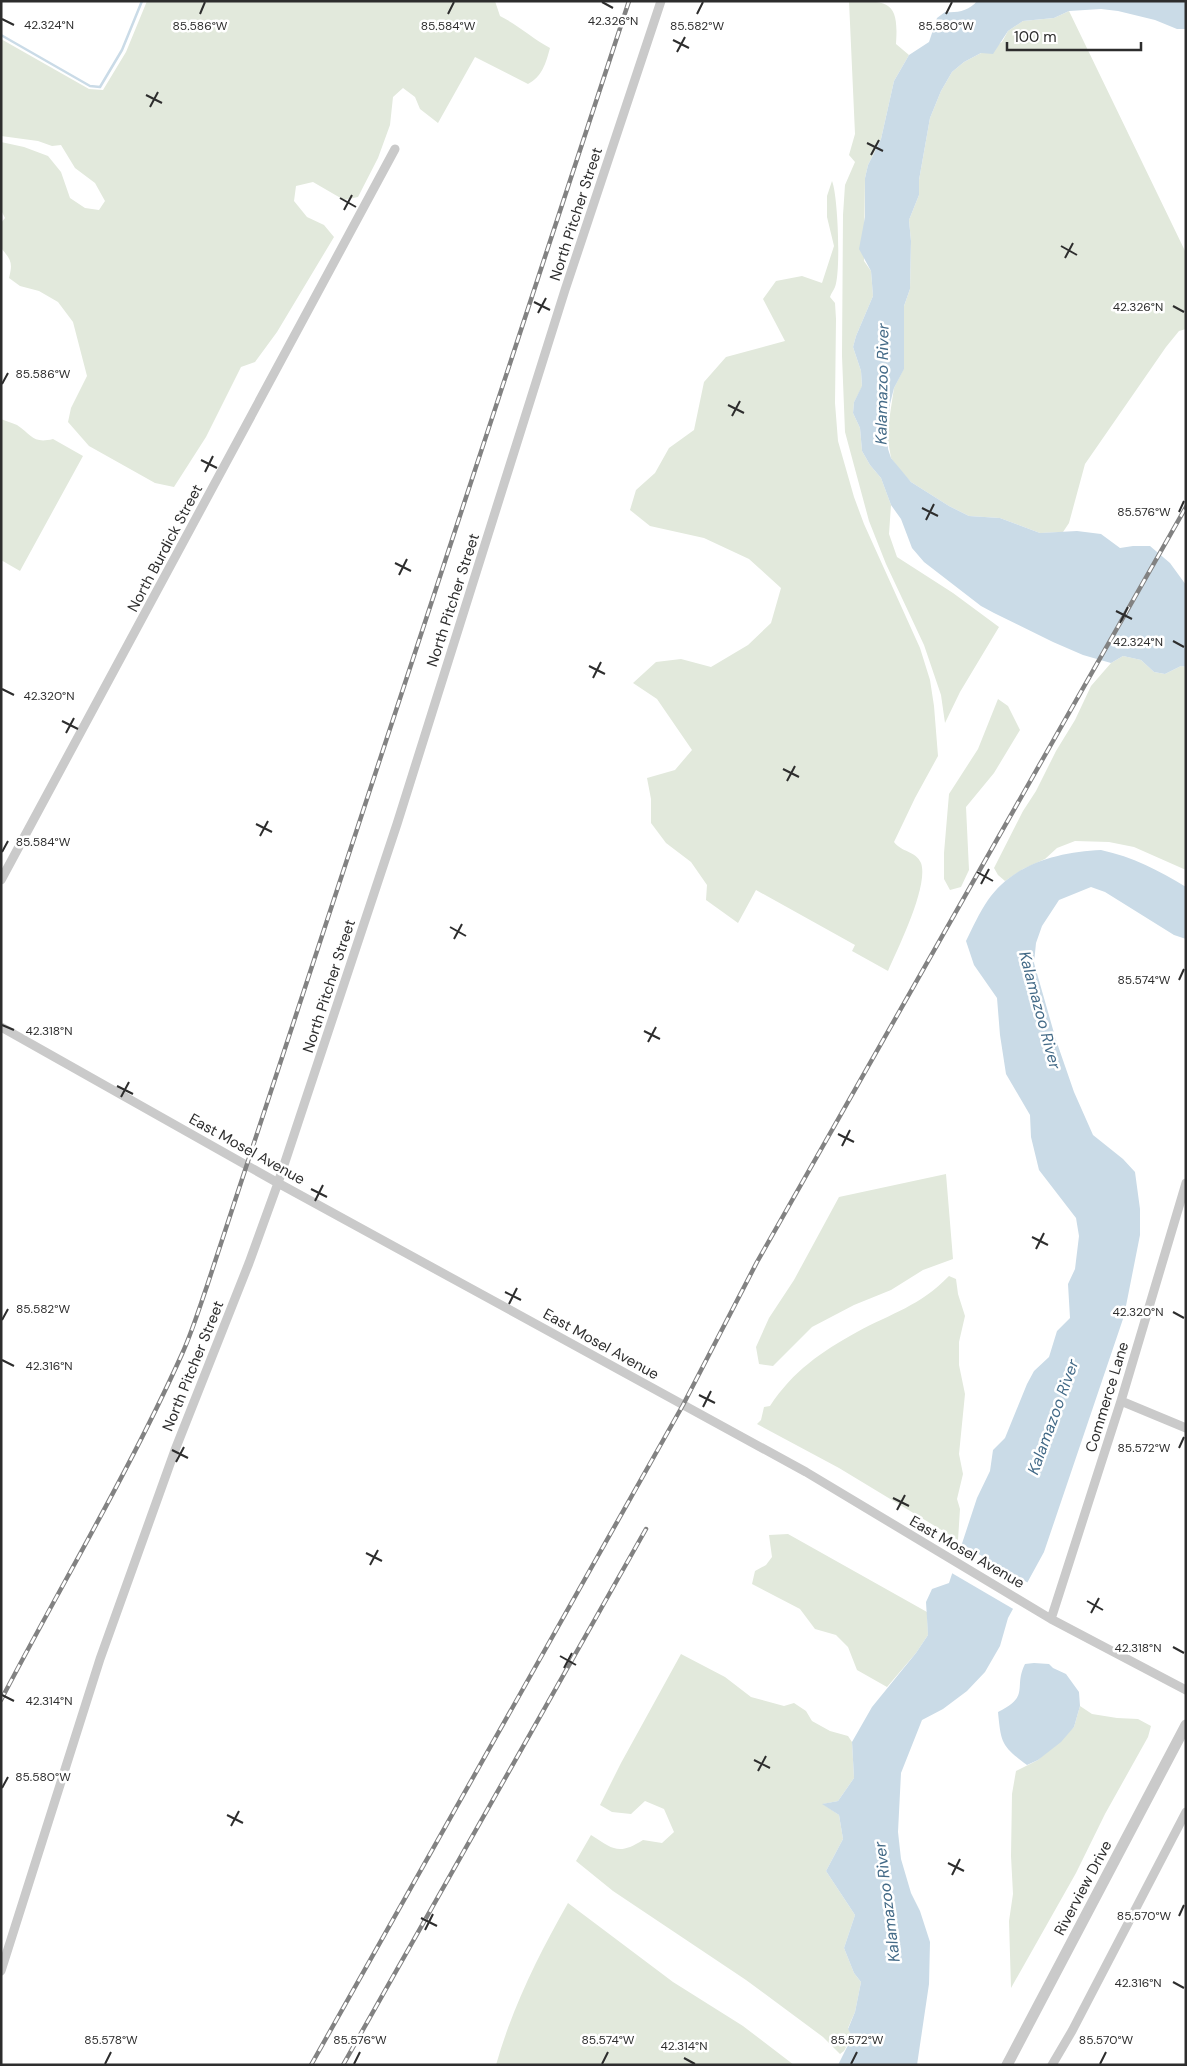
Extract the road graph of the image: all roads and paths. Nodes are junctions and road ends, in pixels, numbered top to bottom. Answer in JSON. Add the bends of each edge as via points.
{"nodes":[{"id":1,"x":661,"y":1,"type":"edge"},
{"id":2,"x":395,"y":149,"type":"dead end"},
{"id":3,"x":1,"y":880,"type":"edge"},
{"id":4,"x":1,"y":1027,"type":"edge"},
{"id":5,"x":278,"y":1183,"type":"junction"},
{"id":6,"x":1186,"y":1183,"type":"edge"},
{"id":7,"x":1121,"y":1401,"type":"junction"},
{"id":8,"x":1186,"y":1428,"type":"edge"},
{"id":9,"x":1051,"y":1619,"type":"junction"},
{"id":10,"x":1186,"y":1690,"type":"edge"},
{"id":11,"x":1186,"y":1725,"type":"edge"},
{"id":12,"x":1186,"y":1812,"type":"edge"},
{"id":13,"x":1,"y":1972,"type":"edge"},
{"id":14,"x":1007,"y":2065,"type":"edge"},
{"id":15,"x":1052,"y":2065,"type":"edge"}],
"edges":[{"from":1,"to":5,"type":"street","name":"North Pitcher Street","via":[[565,290],[397,824]]},
{"from":2,"to":3,"type":"street","name":"North Burdick Street"},
{"from":4,"to":5,"type":"street","name":"East Mosel Avenue"},
{"from":5,"to":9,"type":"street","name":"East Mosel Avenue","via":[[798,1468]]},
{"from":5,"to":13,"type":"street","name":"North Pitcher Street","via":[[175,1450],[100,1659]]},
{"from":6,"to":7,"type":"street","name":"Commerce Lane"},
{"from":7,"to":8,"type":"street"},
{"from":7,"to":9,"type":"street","name":"Commerce Lane"},
{"from":9,"to":10,"type":"street","name":"East Mosel Avenue"},
{"from":11,"to":14,"type":"street","name":"Riverview Drive"},
{"from":12,"to":15,"type":"street"}]}
